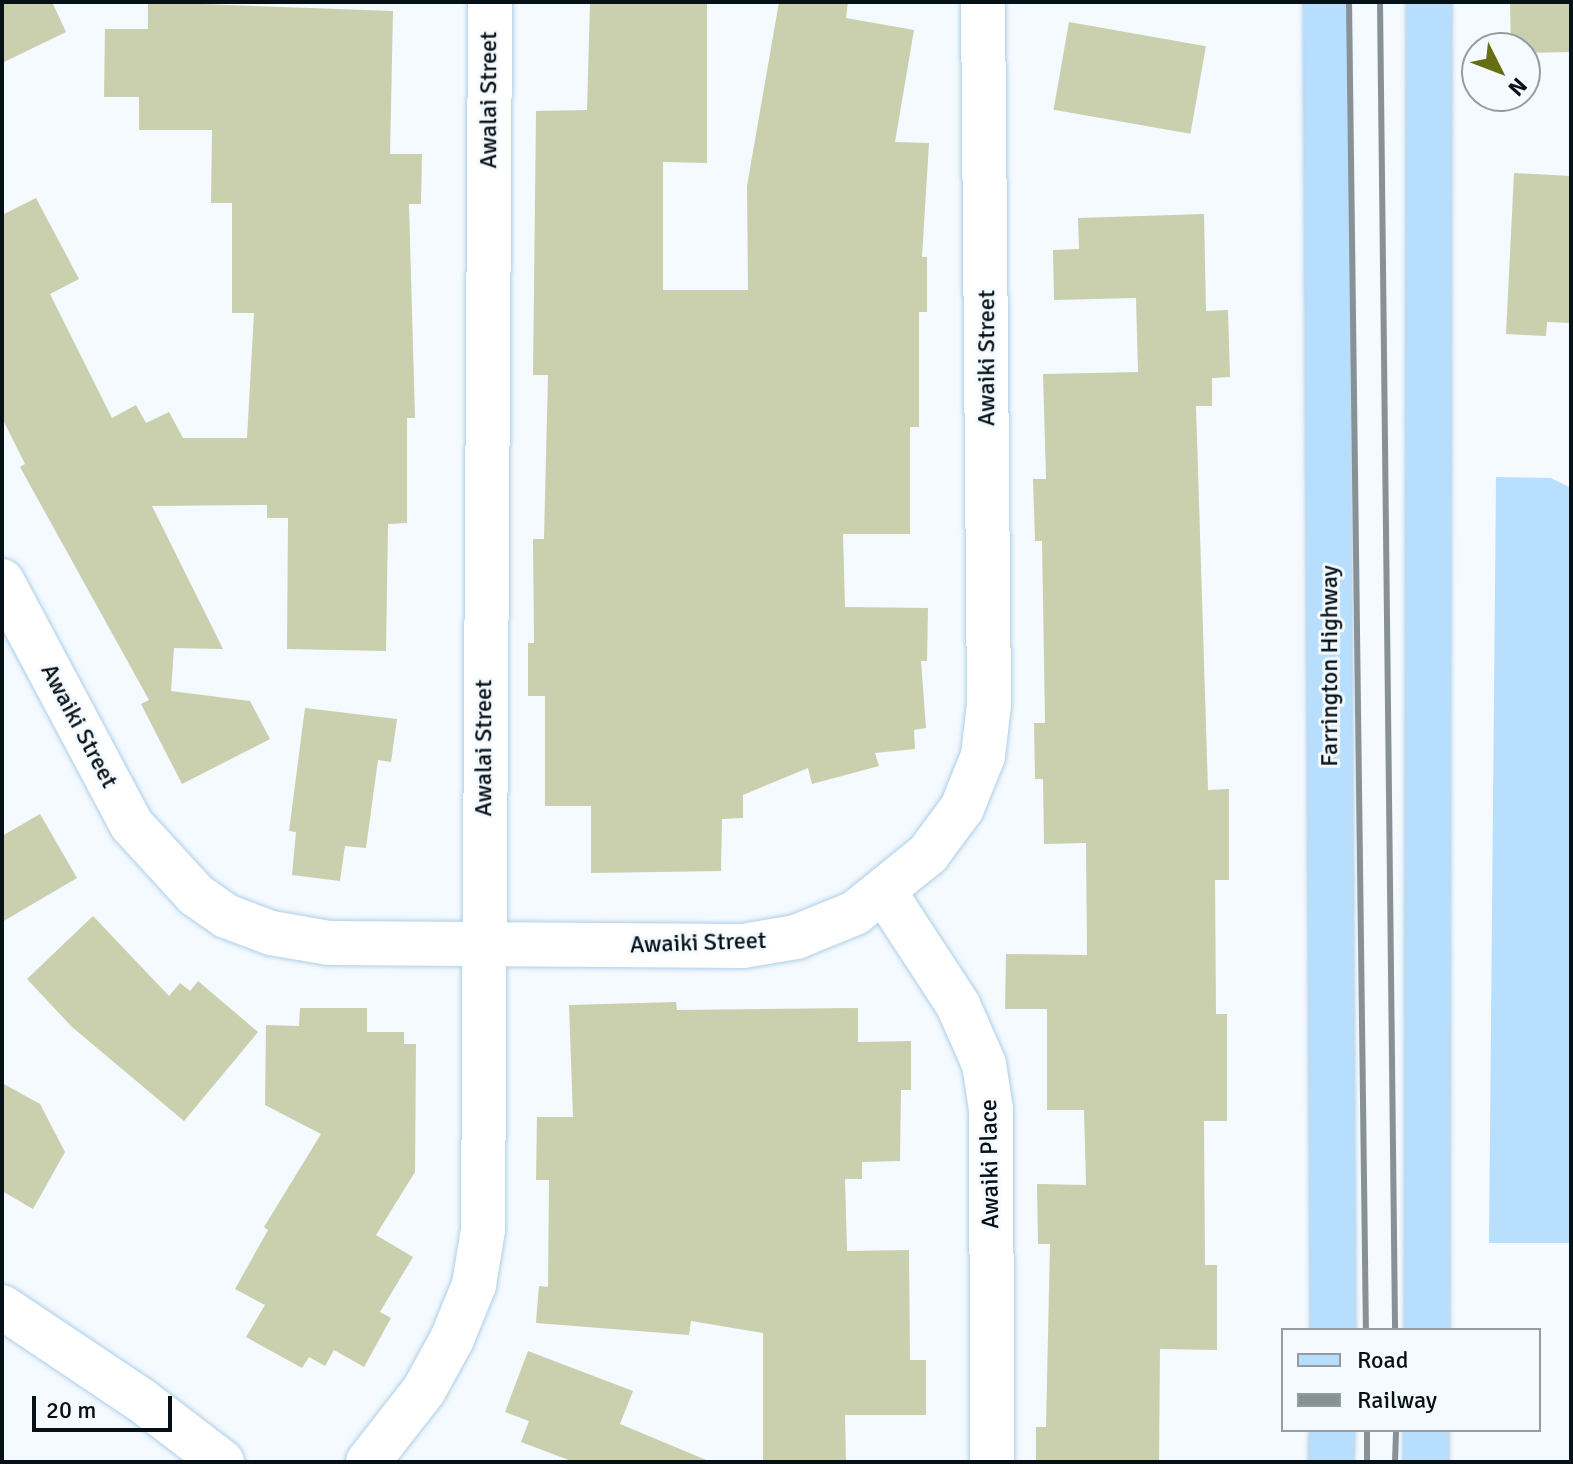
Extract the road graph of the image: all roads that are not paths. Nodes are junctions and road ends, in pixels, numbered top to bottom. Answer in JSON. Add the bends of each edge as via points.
{"nodes":[{"id":1,"x":490,"y":2,"type":"edge"},
{"id":2,"x":983,"y":2,"type":"edge"},
{"id":3,"x":1326,"y":2,"type":"edge"},
{"id":4,"x":1429,"y":2,"type":"edge"},
{"id":5,"x":2,"y":581,"type":"edge"},
{"id":6,"x":885,"y":893,"type":"junction"},
{"id":7,"x":482,"y":945,"type":"junction"},
{"id":8,"x":2,"y":1307,"type":"edge"},
{"id":9,"x":1333,"y":1328,"type":"edge"},
{"id":10,"x":1427,"y":1328,"type":"edge"},
{"id":11,"x":1332,"y":1432,"type":"edge"},
{"id":12,"x":1426,"y":1432,"type":"edge"},
{"id":13,"x":222,"y":1462,"type":"edge"},
{"id":14,"x":368,"y":1462,"type":"edge"},
{"id":15,"x":992,"y":1462,"type":"edge"},
{"id":16,"x":1331,"y":1462,"type":"edge"},
{"id":17,"x":1426,"y":1462,"type":"edge"}],
"edges":[{"from":1,"to":7,"type":"street","name":"Awalai Street"},
{"from":2,"to":6,"type":"street","name":"Awaiki Street","via":[[988,717],[983,756],[962,808],[928,854]]},
{"from":3,"to":9,"type":"main road","name":"Farrington Highway"},
{"from":4,"to":10,"type":"main road"},
{"from":5,"to":7,"type":"street","name":"Awaiki Street","via":[[132,825],[196,895],[226,916],[271,933],[329,943]]},
{"from":6,"to":7,"type":"street","name":"Awaiki Street","via":[[855,913],[796,937],[743,946]]},
{"from":6,"to":15,"type":"street","name":"Awaiki Place","via":[[958,1005],[984,1064],[991,1109]]},
{"from":7,"to":14,"type":"street","name":"Awalai Street","via":[[483,1230],[474,1285],[424,1390]]},
{"from":8,"to":13,"type":"street","via":[[141,1400]]},
{"from":11,"to":16,"type":"main road"},
{"from":12,"to":17,"type":"main road"}]}
